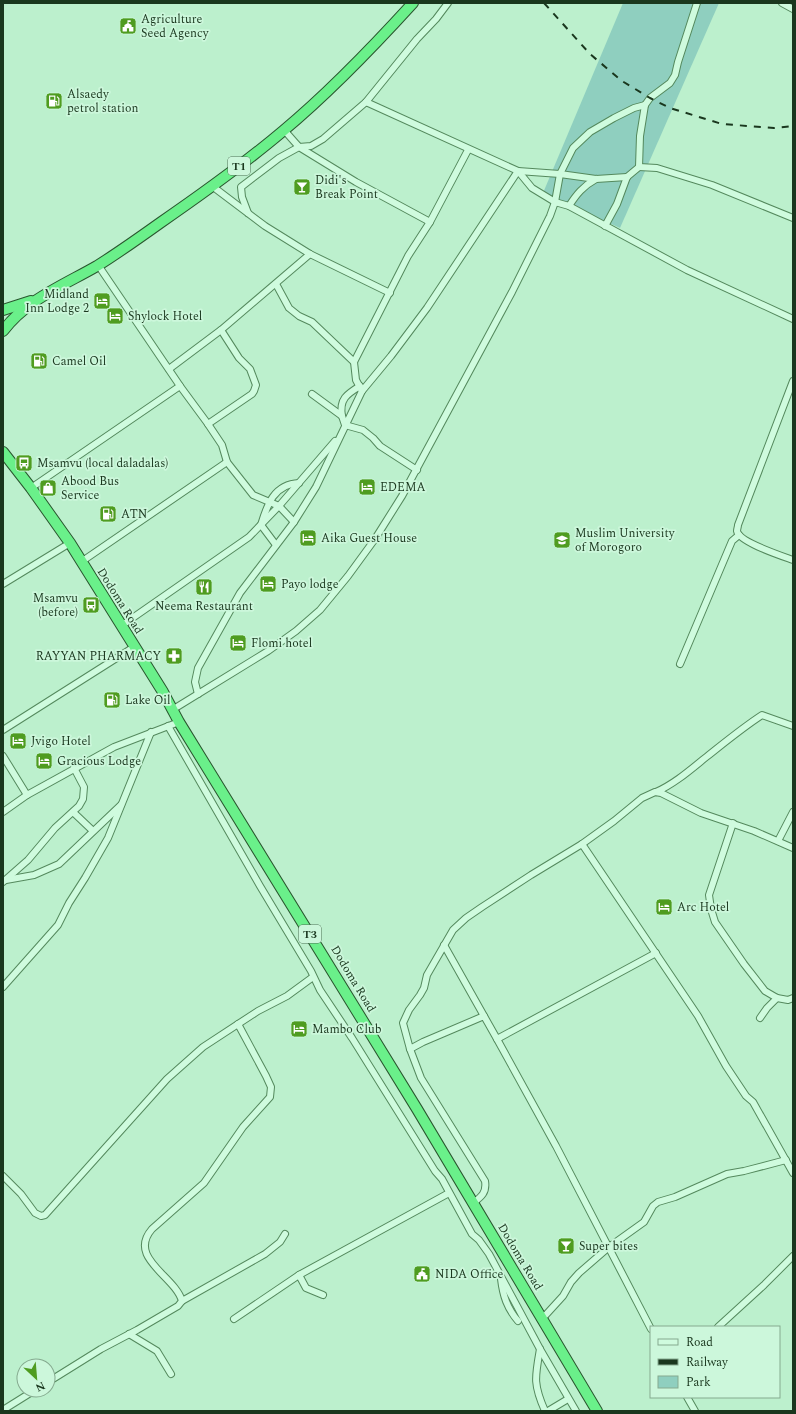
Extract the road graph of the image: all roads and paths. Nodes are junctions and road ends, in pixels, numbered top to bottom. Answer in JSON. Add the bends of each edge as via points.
{"nodes":[{"id":1,"x":413,"y":3,"type":"edge"},
{"id":2,"x":448,"y":3,"type":"edge"},
{"id":3,"x":697,"y":3,"type":"edge"},
{"id":4,"x":782,"y":3,"type":"edge"},
{"id":5,"x":793,"y":9,"type":"edge"},
{"id":6,"x":366,"y":102,"type":"junction"},
{"id":7,"x":646,"y":105,"type":"junction"},
{"id":8,"x":284,"y":130,"type":"junction"},
{"id":9,"x":299,"y":147,"type":"junction"},
{"id":10,"x":468,"y":150,"type":"junction"},
{"id":11,"x":639,"y":167,"type":"junction"},
{"id":12,"x":518,"y":171,"type":"junction"},
{"id":13,"x":560,"y":174,"type":"junction"},
{"id":14,"x":627,"y":177,"type":"junction"},
{"id":15,"x":596,"y":179,"type":"junction"},
{"id":16,"x":212,"y":186,"type":"junction"},
{"id":17,"x":555,"y":202,"type":"junction"},
{"id":18,"x":569,"y":206,"type":"junction"},
{"id":19,"x":248,"y":213,"type":"junction"},
{"id":20,"x":793,"y":218,"type":"edge"},
{"id":21,"x":430,"y":222,"type":"junction"},
{"id":22,"x":605,"y":226,"type":"junction"},
{"id":23,"x":310,"y":254,"type":"junction"},
{"id":24,"x":98,"y":265,"type":"junction"},
{"id":25,"x":276,"y":284,"type":"junction"},
{"id":26,"x":390,"y":293,"type":"junction"},
{"id":27,"x":41,"y":297,"type":"junction"},
{"id":28,"x":3,"y":310,"type":"edge"},
{"id":29,"x":793,"y":319,"type":"edge"},
{"id":30,"x":221,"y":330,"type":"junction"},
{"id":31,"x":3,"y":331,"type":"edge"},
{"id":32,"x":354,"y":362,"type":"junction"},
{"id":33,"x":169,"y":369,"type":"junction"},
{"id":34,"x":793,"y":381,"type":"edge"},
{"id":35,"x":180,"y":386,"type":"junction"},
{"id":36,"x":361,"y":389,"type":"junction"},
{"id":37,"x":312,"y":394,"type":"dead end"},
{"id":38,"x":342,"y":416,"type":"junction"},
{"id":39,"x":208,"y":424,"type":"junction"},
{"id":40,"x":345,"y":425,"type":"junction"},
{"id":41,"x":341,"y":435,"type":"junction"},
{"id":42,"x":3,"y":447,"type":"edge"},
{"id":43,"x":3,"y":452,"type":"edge"},
{"id":44,"x":227,"y":462,"type":"junction"},
{"id":45,"x":13,"y":465,"type":"junction"},
{"id":46,"x":417,"y":470,"type":"junction"},
{"id":47,"x":299,"y":483,"type":"junction"},
{"id":48,"x":31,"y":488,"type":"junction"},
{"id":49,"x":269,"y":502,"type":"junction"},
{"id":50,"x":279,"y":506,"type":"junction"},
{"id":51,"x":294,"y":522,"type":"junction"},
{"id":52,"x":261,"y":525,"type":"junction"},
{"id":53,"x":739,"y":536,"type":"junction"},
{"id":54,"x":70,"y":544,"type":"junction"},
{"id":55,"x":276,"y":545,"type":"junction"},
{"id":56,"x":793,"y":560,"type":"edge"},
{"id":57,"x":81,"y":562,"type":"junction"},
{"id":58,"x":3,"y":584,"type":"edge"},
{"id":59,"x":121,"y":626,"type":"junction"},
{"id":60,"x":134,"y":647,"type":"junction"},
{"id":61,"x":680,"y":664,"type":"dead end"},
{"id":62,"x":198,"y":694,"type":"junction"},
{"id":63,"x":172,"y":710,"type":"junction"},
{"id":64,"x":179,"y":722,"type":"junction"},
{"id":65,"x":168,"y":726,"type":"junction"},
{"id":66,"x":793,"y":726,"type":"edge"},
{"id":67,"x":3,"y":730,"type":"edge"},
{"id":68,"x":152,"y":732,"type":"junction"},
{"id":69,"x":3,"y":756,"type":"edge"},
{"id":70,"x":74,"y":768,"type":"junction"},
{"id":71,"x":655,"y":792,"type":"junction"},
{"id":72,"x":27,"y":795,"type":"junction"},
{"id":73,"x":123,"y":803,"type":"junction"},
{"id":74,"x":3,"y":812,"type":"edge"},
{"id":75,"x":73,"y":812,"type":"junction"},
{"id":76,"x":793,"y":812,"type":"edge"},
{"id":77,"x":733,"y":823,"type":"junction"},
{"id":78,"x":93,"y":830,"type":"junction"},
{"id":79,"x":778,"y":841,"type":"junction"},
{"id":80,"x":582,"y":844,"type":"junction"},
{"id":81,"x":793,"y":848,"type":"edge"},
{"id":82,"x":4,"y":881,"type":"edge"},
{"id":83,"x":444,"y":945,"type":"junction"},
{"id":84,"x":656,"y":953,"type":"junction"},
{"id":85,"x":314,"y":977,"type":"junction"},
{"id":86,"x":3,"y":987,"type":"edge"},
{"id":87,"x":777,"y":998,"type":"junction"},
{"id":88,"x":793,"y":998,"type":"edge"},
{"id":89,"x":484,"y":1016,"type":"junction"},
{"id":90,"x":760,"y":1018,"type":"dead end"},
{"id":91,"x":238,"y":1024,"type":"junction"},
{"id":92,"x":497,"y":1039,"type":"junction"},
{"id":93,"x":410,"y":1049,"type":"junction"},
{"id":94,"x":786,"y":1160,"type":"junction"},
{"id":95,"x":793,"y":1173,"type":"edge"},
{"id":96,"x":3,"y":1176,"type":"edge"},
{"id":97,"x":449,"y":1193,"type":"junction"},
{"id":98,"x":472,"y":1204,"type":"junction"},
{"id":99,"x":286,"y":1234,"type":"dead end"},
{"id":100,"x":609,"y":1247,"type":"junction"},
{"id":101,"x":793,"y":1256,"type":"edge"},
{"id":102,"x":299,"y":1275,"type":"junction"},
{"id":103,"x":501,"y":1276,"type":"junction"},
{"id":104,"x":323,"y":1295,"type":"dead end"},
{"id":105,"x":182,"y":1301,"type":"junction"},
{"id":106,"x":234,"y":1319,"type":"dead end"},
{"id":107,"x":542,"y":1319,"type":"junction"},
{"id":108,"x":518,"y":1321,"type":"dead end"},
{"id":109,"x":719,"y":1326,"type":"edge"},
{"id":110,"x":650,"y":1327,"type":"edge"},
{"id":111,"x":129,"y":1334,"type":"junction"},
{"id":112,"x":540,"y":1349,"type":"junction"},
{"id":113,"x":171,"y":1374,"type":"dead end"},
{"id":114,"x":56,"y":1377,"type":"edge"},
{"id":115,"x":22,"y":1398,"type":"edge"},
{"id":116,"x":688,"y":1398,"type":"edge"},
{"id":117,"x":568,"y":1399,"type":"junction"},
{"id":118,"x":3,"y":1410,"type":"edge"},
{"id":119,"x":545,"y":1411,"type":"edge"},
{"id":120,"x":548,"y":1411,"type":"edge"},
{"id":121,"x":576,"y":1411,"type":"edge"},
{"id":122,"x":597,"y":1411,"type":"edge"},
{"id":123,"x":695,"y":1411,"type":"edge"}],
"edges":[{"from":1,"to":8,"type":"highway","number":"T1","via":[[359,61]]},
{"from":2,"to":6,"type":"street"},
{"from":3,"to":7,"type":"street","via":[[675,75]]},
{"from":4,"to":5,"type":"street"},
{"from":6,"to":9,"type":"street","via":[[323,139],[311,146]]},
{"from":6,"to":10,"type":"street"},
{"from":7,"to":11,"type":"street","via":[[640,136]]},
{"from":7,"to":13,"type":"street","via":[[628,110],[590,132],[572,148]]},
{"from":8,"to":9,"type":"street"},
{"from":8,"to":16,"type":"highway","number":"T1"},
{"from":9,"to":19,"type":"street","via":[[279,158],[241,187]]},
{"from":9,"to":21,"type":"street","via":[[356,182]]},
{"from":10,"to":12,"type":"street"},
{"from":10,"to":21,"type":"street"},
{"from":11,"to":14,"type":"street"},
{"from":11,"to":20,"type":"street","via":[[657,168],[712,185]]},
{"from":12,"to":13,"type":"street"},
{"from":12,"to":17,"type":"street","via":[[532,188]]},
{"from":12,"to":36,"type":"street","via":[[427,308],[392,356]]},
{"from":13,"to":15,"type":"street"},
{"from":13,"to":17,"type":"street"},
{"from":14,"to":15,"type":"street"},
{"from":14,"to":22,"type":"street"},
{"from":15,"to":18,"type":"street","via":[[586,184]]},
{"from":16,"to":19,"type":"street"},
{"from":16,"to":24,"type":"highway","number":"T1"},
{"from":17,"to":18,"type":"street"},
{"from":17,"to":46,"type":"street","via":[[512,292]]},
{"from":18,"to":22,"type":"street"},
{"from":19,"to":23,"type":"street"},
{"from":21,"to":26,"type":"street","via":[[408,256]]},
{"from":22,"to":29,"type":"street","via":[[687,270]]},
{"from":23,"to":25,"type":"street"},
{"from":23,"to":26,"type":"street"},
{"from":24,"to":27,"type":"highway","number":"T1"},
{"from":24,"to":33,"type":"street"},
{"from":25,"to":30,"type":"street"},
{"from":25,"to":32,"type":"street","via":[[289,308],[312,322]]},
{"from":26,"to":32,"type":"street"},
{"from":27,"to":28,"type":"highway","number":"T1"},
{"from":27,"to":31,"type":"highway","number":"T1"},
{"from":30,"to":33,"type":"street"},
{"from":30,"to":39,"type":"street","via":[[239,358],[250,369],[256,385],[252,394]]},
{"from":32,"to":36,"type":"street","via":[[356,380]]},
{"from":33,"to":35,"type":"street"},
{"from":34,"to":53,"type":"street","via":[[738,525]]},
{"from":35,"to":39,"type":"street"},
{"from":35,"to":48,"type":"street"},
{"from":36,"to":38,"type":"street","via":[[346,396],[340,407]]},
{"from":36,"to":40,"type":"street"},
{"from":37,"to":38,"type":"street"},
{"from":38,"to":40,"type":"street"},
{"from":39,"to":44,"type":"street","via":[[222,446]]},
{"from":40,"to":41,"type":"street"},
{"from":40,"to":46,"type":"street","via":[[364,430],[380,446]]},
{"from":41,"to":47,"type":"street"},
{"from":41,"to":51,"type":"street","via":[[316,487]]},
{"from":42,"to":45,"type":"highway","name":"Dodoma Road","number":"T3"},
{"from":43,"to":45,"type":"highway","name":"Dodoma Road","number":"T3"},
{"from":44,"to":49,"type":"street","via":[[253,495]]},
{"from":44,"to":57,"type":"street"},
{"from":45,"to":48,"type":"highway","name":"Dodoma Road","number":"T3"},
{"from":46,"to":62,"type":"street","via":[[375,539],[320,610],[268,651]]},
{"from":47,"to":49,"type":"street","via":[[292,483],[274,495]]},
{"from":47,"to":50,"type":"street"},
{"from":48,"to":54,"type":"highway","name":"Dodoma Road","number":"T3"},
{"from":49,"to":50,"type":"street"},
{"from":49,"to":52,"type":"street"},
{"from":50,"to":51,"type":"street"},
{"from":50,"to":52,"type":"street"},
{"from":51,"to":55,"type":"street"},
{"from":52,"to":55,"type":"street"},
{"from":52,"to":59,"type":"street","via":[[249,537]]},
{"from":53,"to":56,"type":"street"},
{"from":53,"to":61,"type":"street","via":[[732,541]]},
{"from":54,"to":57,"type":"highway","name":"Dodoma Road","number":"T3"},
{"from":54,"to":58,"type":"street"},
{"from":55,"to":62,"type":"street","via":[[240,593],[198,668],[195,682]]},
{"from":57,"to":59,"type":"highway","name":"Dodoma Road","number":"T3"},
{"from":59,"to":60,"type":"highway","name":"Dodoma Road","number":"T3"},
{"from":60,"to":63,"type":"highway","name":"Dodoma Road","number":"T3"},
{"from":60,"to":67,"type":"street"},
{"from":62,"to":63,"type":"street"},
{"from":63,"to":64,"type":"highway","name":"Dodoma Road","number":"T3"},
{"from":64,"to":65,"type":"street"},
{"from":64,"to":98,"type":"highway","name":"Dodoma Road","number":"T3","via":[[417,1109]]},
{"from":65,"to":68,"type":"street"},
{"from":65,"to":85,"type":"street"},
{"from":66,"to":71,"type":"street","via":[[762,715],[678,780]]},
{"from":68,"to":70,"type":"street","via":[[114,747]]},
{"from":68,"to":73,"type":"street"},
{"from":69,"to":72,"type":"street"},
{"from":70,"to":72,"type":"street"},
{"from":70,"to":75,"type":"street","via":[[84,787],[83,799]]},
{"from":71,"to":77,"type":"street","via":[[701,813]]},
{"from":71,"to":80,"type":"street","via":[[642,798]]},
{"from":72,"to":74,"type":"street"},
{"from":73,"to":78,"type":"street"},
{"from":73,"to":86,"type":"street","via":[[108,838],[58,925]]},
{"from":75,"to":78,"type":"street"},
{"from":75,"to":82,"type":"street","via":[[64,818],[28,860]]},
{"from":76,"to":79,"type":"street"},
{"from":77,"to":79,"type":"street"},
{"from":77,"to":87,"type":"street","via":[[709,895],[711,909],[715,922],[748,970],[765,991]]},
{"from":78,"to":82,"type":"street","via":[[59,864],[34,875]]},
{"from":79,"to":81,"type":"street"},
{"from":80,"to":83,"type":"street","via":[[466,918],[453,930]]},
{"from":80,"to":84,"type":"street"},
{"from":83,"to":89,"type":"street"},
{"from":83,"to":93,"type":"street","via":[[427,975],[424,988],[403,1023]]},
{"from":84,"to":92,"type":"street"},
{"from":84,"to":94,"type":"street","via":[[726,1066],[754,1104]]},
{"from":85,"to":91,"type":"street"},
{"from":85,"to":97,"type":"street"},
{"from":87,"to":88,"type":"street"},
{"from":87,"to":90,"type":"street"},
{"from":89,"to":92,"type":"street"},
{"from":89,"to":93,"type":"street"},
{"from":91,"to":96,"type":"street","via":[[203,1047],[167,1079],[45,1215],[35,1213]]},
{"from":91,"to":105,"type":"street","via":[[271,1087],[270,1097],[243,1127],[204,1183],[152,1229],[144,1241],[146,1254],[180,1295]]},
{"from":92,"to":100,"type":"street"},
{"from":93,"to":98,"type":"street","via":[[421,1078],[485,1181],[486,1188],[481,1197]]},
{"from":94,"to":95,"type":"street"},
{"from":94,"to":100,"type":"street","via":[[727,1174],[658,1202],[644,1222]]},
{"from":97,"to":102,"type":"street"},
{"from":97,"to":103,"type":"street","via":[[472,1234],[479,1240]]},
{"from":98,"to":107,"type":"highway","name":"Dodoma Road","number":"T3"},
{"from":99,"to":105,"type":"street","via":[[265,1254]]},
{"from":100,"to":107,"type":"street","via":[[579,1273]]},
{"from":100,"to":110,"type":"street"},
{"from":101,"to":109,"type":"street"},
{"from":102,"to":104,"type":"street","via":[[306,1288]]},
{"from":102,"to":106,"type":"street"},
{"from":103,"to":108,"type":"street","via":[[506,1303]]},
{"from":103,"to":112,"type":"street"},
{"from":105,"to":111,"type":"street","via":[[178,1306]]},
{"from":107,"to":122,"type":"highway","name":"Dodoma Road","number":"T3"},
{"from":111,"to":113,"type":"street","via":[[157,1351]]},
{"from":111,"to":114,"type":"street"},
{"from":112,"to":117,"type":"street"},
{"from":112,"to":119,"type":"street","via":[[536,1380],[538,1395]]},
{"from":115,"to":118,"type":"street"},
{"from":116,"to":123,"type":"street"},
{"from":117,"to":120,"type":"street"},
{"from":117,"to":121,"type":"street"}]}
